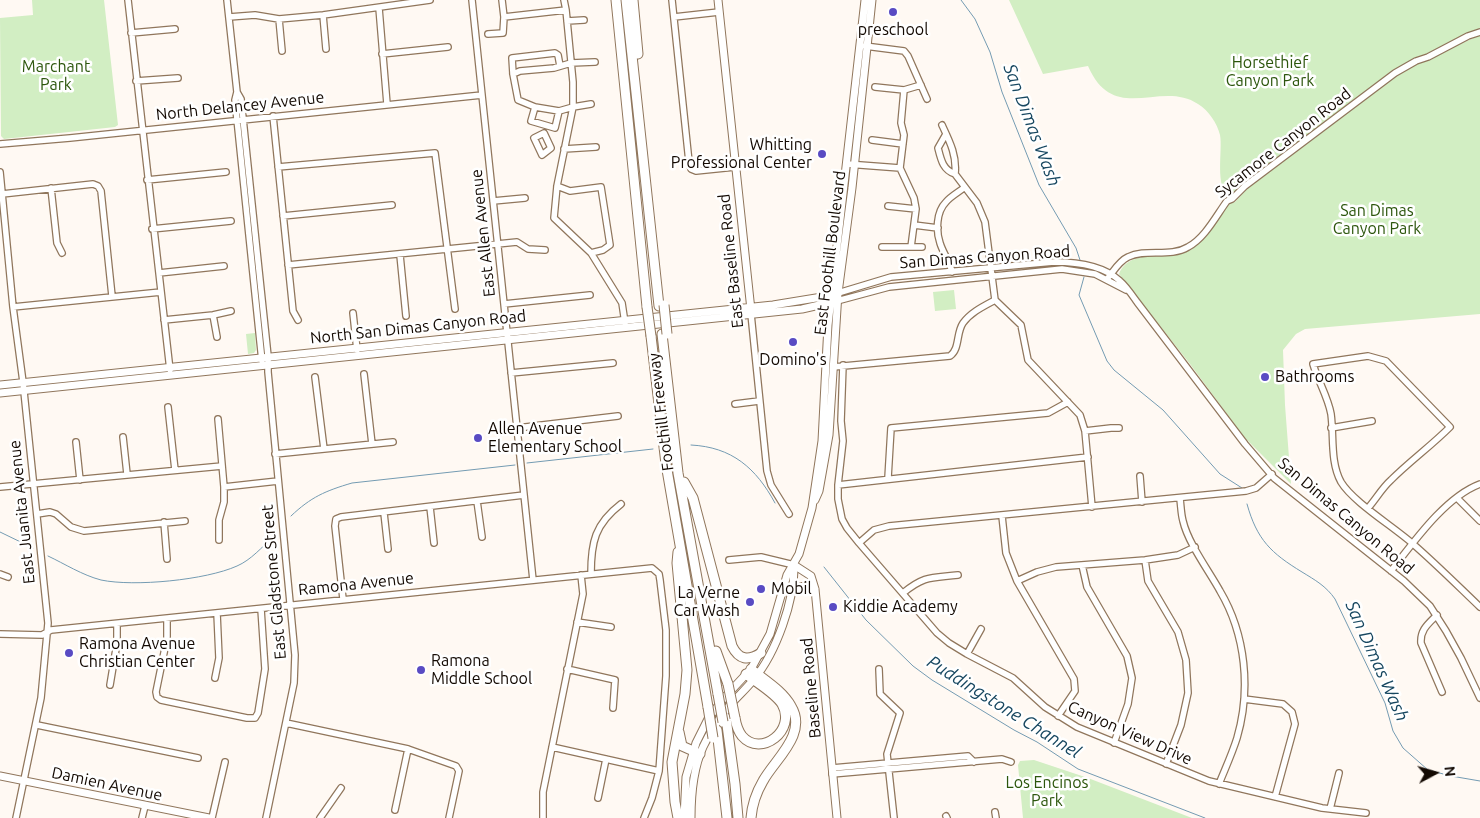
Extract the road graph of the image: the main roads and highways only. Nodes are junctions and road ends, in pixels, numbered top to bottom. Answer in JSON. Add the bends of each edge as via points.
{"nodes":[{"id":1,"x":616,"y":0,"type":"edge"},
{"id":2,"x":620,"y":0,"type":"edge"},
{"id":3,"x":626,"y":0,"type":"edge"},
{"id":4,"x":633,"y":0,"type":"edge"},
{"id":5,"x":718,"y":0,"type":"edge"},
{"id":6,"x":865,"y":0,"type":"edge"},
{"id":7,"x":872,"y":0,"type":"edge"},
{"id":8,"x":620,"y":35,"type":"junction"},
{"id":9,"x":864,"y":46,"type":"junction"},
{"id":10,"x":834,"y":298,"type":"junction"},
{"id":11,"x":656,"y":306,"type":"junction"},
{"id":12,"x":751,"y":311,"type":"junction"},
{"id":13,"x":659,"y":335,"type":"junction"},
{"id":14,"x":508,"y":336,"type":"junction"},
{"id":15,"x":357,"y":351,"type":"junction"},
{"id":16,"x":0,"y":385,"type":"edge"},
{"id":17,"x":0,"y":393,"type":"edge"},
{"id":18,"x":665,"y":393,"type":"junction"},
{"id":19,"x":827,"y":421,"type":"junction"},
{"id":20,"x":669,"y":428,"type":"junction"},
{"id":21,"x":684,"y":482,"type":"junction"},
{"id":22,"x":679,"y":539,"type":"junction"},
{"id":23,"x":794,"y":565,"type":"junction"},
{"id":24,"x":815,"y":589,"type":"junction"},
{"id":25,"x":791,"y":594,"type":"junction"},
{"id":26,"x":716,"y":651,"type":"junction"},
{"id":27,"x":761,"y":653,"type":"junction"},
{"id":28,"x":752,"y":675,"type":"junction"},
{"id":29,"x":715,"y":698,"type":"junction"},
{"id":30,"x":728,"y":719,"type":"junction"},
{"id":31,"x":679,"y":727,"type":"junction"},
{"id":32,"x":715,"y":734,"type":"junction"},
{"id":33,"x":697,"y":753,"type":"junction"},
{"id":34,"x":0,"y":776,"type":"edge"},
{"id":35,"x":210,"y":818,"type":"edge"},
{"id":36,"x":678,"y":818,"type":"edge"},
{"id":37,"x":684,"y":818,"type":"edge"},
{"id":38,"x":692,"y":818,"type":"edge"},
{"id":39,"x":721,"y":818,"type":"edge"},
{"id":40,"x":727,"y":818,"type":"edge"},
{"id":41,"x":733,"y":818,"type":"edge"},
{"id":42,"x":738,"y":818,"type":"edge"},
{"id":43,"x":751,"y":818,"type":"edge"},
{"id":44,"x":838,"y":818,"type":"edge"}],
"edges":[{"from":1,"to":8,"type":"highway","name":"Foothill Freeway"},
{"from":2,"to":8,"type":"highway","via":[[623,22]]},
{"from":3,"to":11,"type":"highway"},
{"from":4,"to":11,"type":"highway","name":"Foothill Freeway"},
{"from":5,"to":12,"type":"main road","name":"East Baseline Road"},
{"from":6,"to":9,"type":"main road","name":"East Foothill Boulevard"},
{"from":7,"to":9,"type":"main road","name":"East Foothill Boulevard"},
{"from":8,"to":11,"type":"highway","name":"Foothill Freeway","via":[[642,252]]},
{"from":9,"to":10,"type":"main road","name":"East Foothill Boulevard"},
{"from":10,"to":12,"type":"main road","name":"North San Dimas Canyon Road"},
{"from":10,"to":19,"type":"main road","name":"East Foothill Boulevard","via":[[833,367]]},
{"from":10,"to":19,"type":"main road","name":"East Foothill Boulevard","via":[[826,352]]},
{"from":11,"to":13,"type":"highway","name":"Foothill Freeway","bridge":true},
{"from":11,"to":13,"type":"highway","name":"Foothill Freeway","bridge":true},
{"from":12,"to":14,"type":"main road","name":"North San Dimas Canyon Road","via":[[626,327]]},
{"from":12,"to":14,"type":"main road","name":"North San Dimas Canyon Road","via":[[625,319]]},
{"from":13,"to":18,"type":"highway","name":"Foothill Freeway"},
{"from":13,"to":18,"type":"highway","name":"Foothill Freeway"},
{"from":14,"to":15,"type":"main road","name":"North San Dimas Canyon Road"},
{"from":15,"to":16,"type":"main road","name":"North San Dimas Canyon Road","via":[[169,366]]},
{"from":15,"to":17,"type":"main road","name":"North San Dimas Canyon Road","via":[[266,367]]},
{"from":18,"to":20,"type":"highway","name":"Foothill Freeway"},
{"from":18,"to":20,"type":"highway","name":"Foothill Freeway"},
{"from":19,"to":23,"type":"main road","name":"East Foothill Boulevard","via":[[812,508]]},
{"from":20,"to":21,"type":"highway","name":"Foothill Freeway"},
{"from":20,"to":22,"type":"highway","name":"Foothill Freeway"},
{"from":20,"to":29,"type":"highway","via":[[679,515]]},
{"from":21,"to":26,"type":"highway","name":"Foothill Freeway"},
{"from":21,"to":27,"type":"highway","via":[[694,498],[732,646],[742,658],[749,659]]},
{"from":22,"to":29,"type":"highway","name":"Foothill Freeway"},
{"from":22,"to":31,"type":"highway","via":[[677,563],[687,670]]},
{"from":23,"to":24,"type":"main road","via":[[810,576]]},
{"from":23,"to":25,"type":"main road"},
{"from":23,"to":27,"type":"main road","via":[[787,576]]},
{"from":24,"to":25,"type":"main road","via":[[803,586]]},
{"from":24,"to":44,"type":"main road","name":"Baseline Road"},
{"from":25,"to":28,"type":"main road","via":[[776,644]]},
{"from":26,"to":29,"type":"highway","name":"Foothill Freeway"},
{"from":26,"to":30,"type":"highway","bridge":true,"via":[[728,684]]},
{"from":27,"to":28,"type":"main road"},
{"from":28,"to":30,"type":"highway","via":[[781,703],[785,711],[784,727],[774,739],[752,742]]},
{"from":28,"to":33,"type":"main road","via":[[724,698],[708,719]]},
{"from":28,"to":43,"type":"highway","via":[[788,701],[793,707],[796,726],[788,746],[762,782]]},
{"from":29,"to":30,"type":"highway","name":"Foothill Freeway","bridge":true},
{"from":29,"to":32,"type":"highway","name":"Foothill Freeway","bridge":true},
{"from":30,"to":41,"type":"highway"},
{"from":30,"to":42,"type":"highway","name":"Foothill Freeway"},
{"from":31,"to":33,"type":"highway","via":[[682,746]]},
{"from":31,"to":36,"type":"highway","via":[[672,762]]},
{"from":32,"to":39,"type":"highway","name":"Foothill Freeway"},
{"from":32,"to":40,"type":"highway"},
{"from":33,"to":37,"type":"main road","via":[[686,777]]},
{"from":33,"to":38,"type":"main road"},
{"from":34,"to":35,"type":"main road","name":"Damien Avenue"}]}
